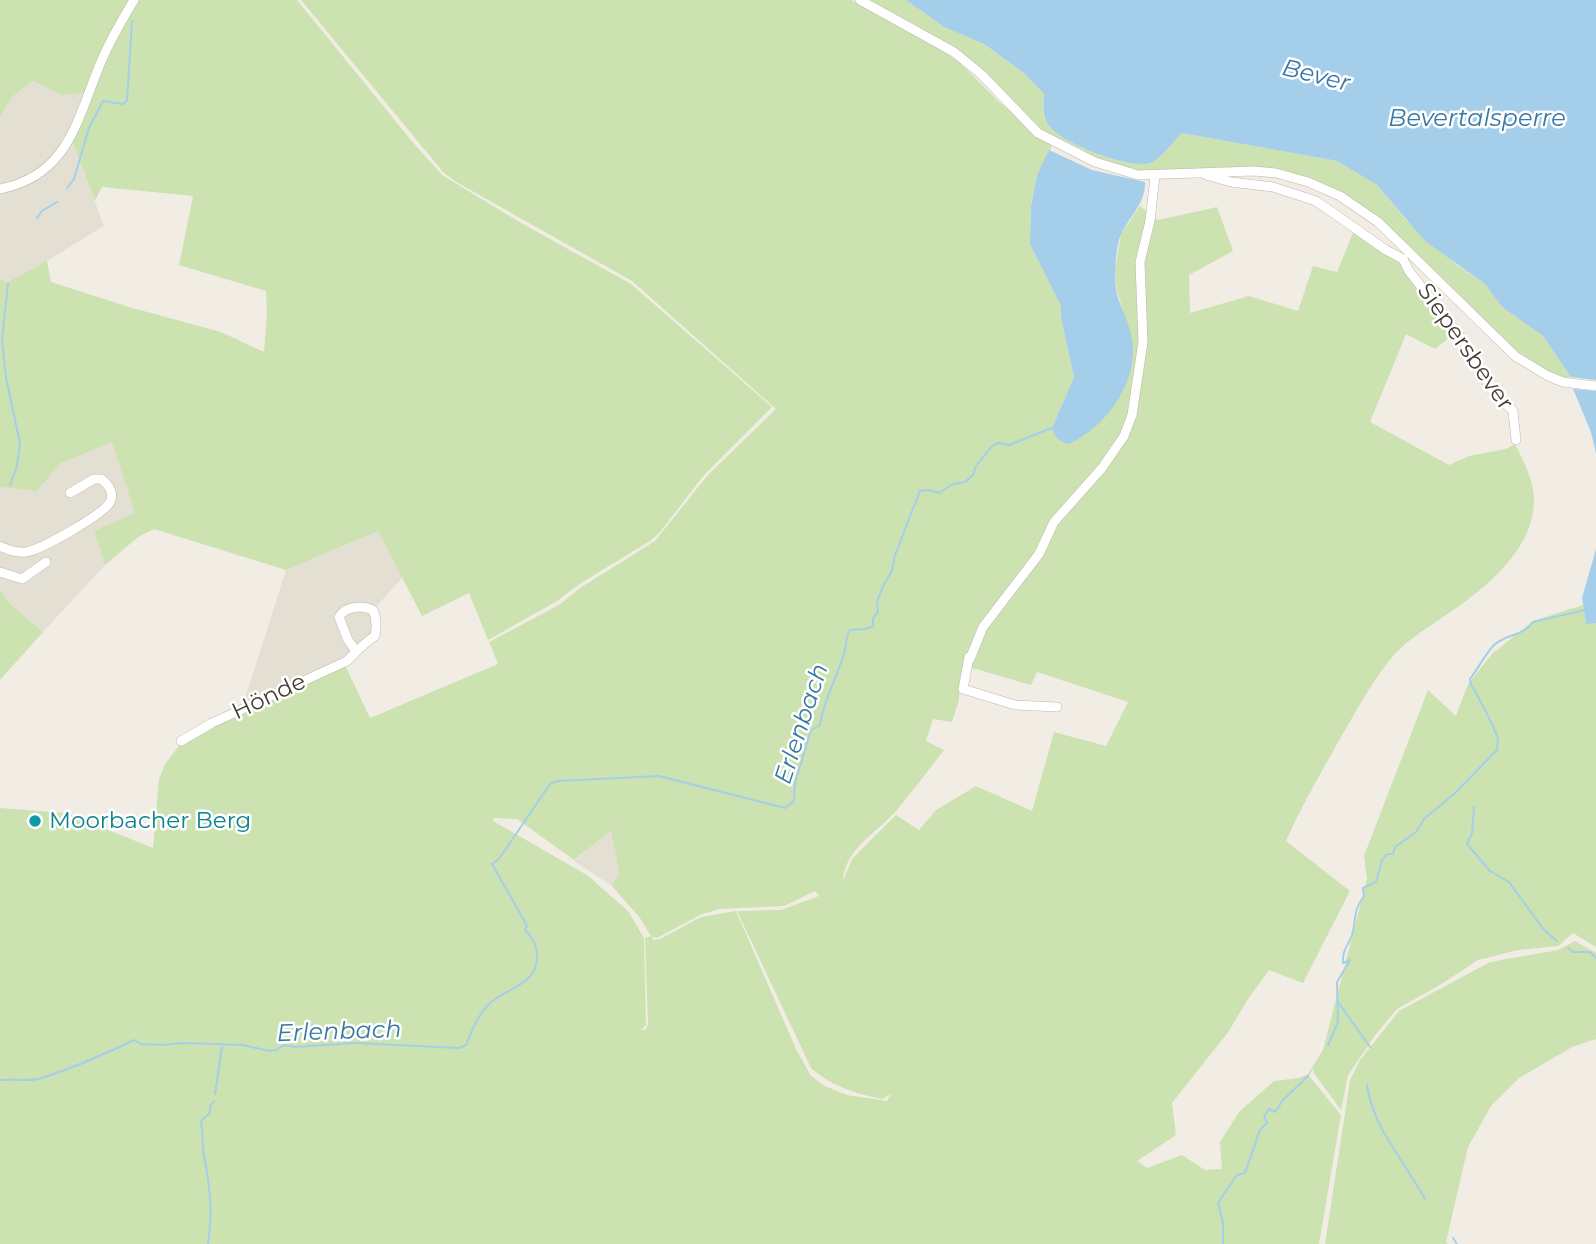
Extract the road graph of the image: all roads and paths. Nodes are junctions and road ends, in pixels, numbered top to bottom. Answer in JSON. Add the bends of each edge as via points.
{"nodes":[{"id":1,"x":134,"y":0,"type":"edge"},
{"id":2,"x":860,"y":0,"type":"edge"},
{"id":3,"x":1204,"y":174,"type":"junction"},
{"id":4,"x":1155,"y":176,"type":"junction"},
{"id":5,"x":0,"y":189,"type":"edge"},
{"id":6,"x":1406,"y":255,"type":"junction"},
{"id":7,"x":1596,"y":386,"type":"edge"},
{"id":8,"x":1516,"y":440,"type":"dead end"},
{"id":9,"x":70,"y":493,"type":"dead end"},
{"id":10,"x":0,"y":546,"type":"edge"},
{"id":11,"x":46,"y":562,"type":"dead end"},
{"id":12,"x":0,"y":572,"type":"edge"},
{"id":13,"x":356,"y":652,"type":"junction"},
{"id":14,"x":1057,"y":706,"type":"dead end"},
{"id":15,"x":181,"y":741,"type":"dead end"}],
"edges":[{"from":1,"to":5,"type":"street","via":[[61,153],[38,175]]},
{"from":2,"to":4,"type":"street","via":[[954,52],[1044,138],[1095,162]]},
{"from":3,"to":4,"type":"street"},
{"from":3,"to":6,"type":"street","via":[[1273,187],[1316,201],[1386,250]]},
{"from":3,"to":6,"type":"street","via":[[1254,171],[1320,186],[1354,203]]},
{"from":4,"to":14,"type":"street","via":[[1140,262],[1141,355],[1132,415],[1102,468],[1054,522],[1039,554],[983,627],[969,657],[963,688],[1015,705]]},
{"from":6,"to":7,"type":"street","via":[[1515,356],[1563,382]]},
{"from":6,"to":8,"type":"street","name":"Siepersbever","via":[[1409,271],[1462,339],[1491,389],[1513,411]]},
{"from":9,"to":10,"type":"street","via":[[101,479],[112,497],[100,512],[40,548],[20,552]]},
{"from":11,"to":12,"type":"street","via":[[22,579]]},
{"from":13,"to":13,"type":"street","name":"Hönde","via":[[339,617],[350,608],[368,608],[376,617],[375,636]]},
{"from":13,"to":15,"type":"street","name":"Hönde","via":[[339,665]]}]}
